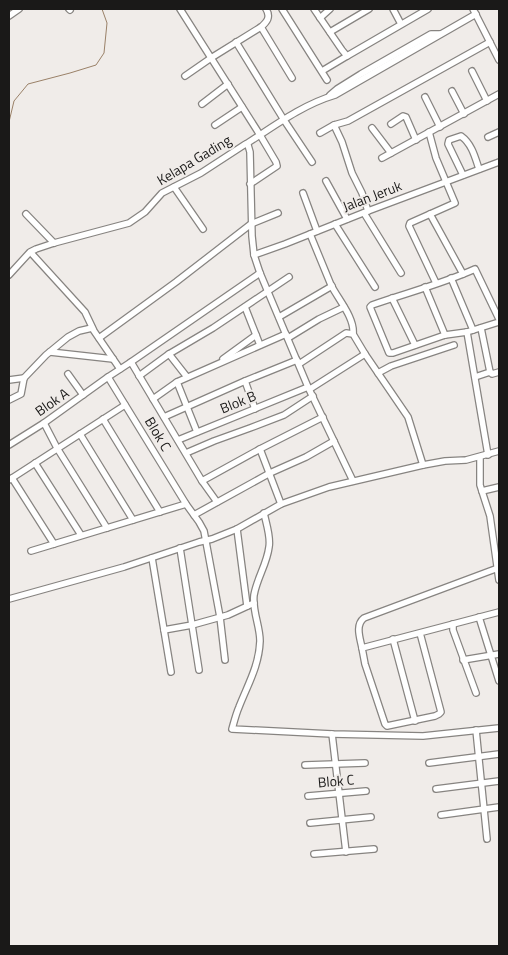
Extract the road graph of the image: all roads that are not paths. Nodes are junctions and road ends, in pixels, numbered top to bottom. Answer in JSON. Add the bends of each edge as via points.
{"nodes":[{"id":1,"x":19,"y":9,"type":"edge"},
{"id":2,"x":180,"y":9,"type":"edge"},
{"id":3,"x":282,"y":9,"type":"edge"},
{"id":4,"x":314,"y":9,"type":"edge"},
{"id":5,"x":330,"y":9,"type":"edge"},
{"id":6,"x":369,"y":9,"type":"edge"},
{"id":7,"x":393,"y":9,"type":"edge"},
{"id":8,"x":428,"y":9,"type":"edge"},
{"id":9,"x":268,"y":10,"type":"edge"},
{"id":10,"x":475,"y":11,"type":"edge"},
{"id":11,"x":9,"y":16,"type":"edge"},
{"id":12,"x":320,"y":18,"type":"junction"},
{"id":13,"x":401,"y":24,"type":"junction"},
{"id":14,"x":261,"y":27,"type":"junction"},
{"id":15,"x":330,"y":32,"type":"junction"},
{"id":16,"x":236,"y":42,"type":"junction"},
{"id":17,"x":490,"y":42,"type":"junction"},
{"id":18,"x":498,"y":52,"type":"edge"},
{"id":19,"x":347,"y":56,"type":"junction"},
{"id":20,"x":212,"y":58,"type":"junction"},
{"id":21,"x":499,"y":60,"type":"edge"},
{"id":22,"x":322,"y":71,"type":"junction"},
{"id":23,"x":472,"y":71,"type":"dead end"},
{"id":24,"x":185,"y":76,"type":"dead end"},
{"id":25,"x":292,"y":78,"type":"dead end"},
{"id":26,"x":327,"y":80,"type":"dead end"},
{"id":27,"x":228,"y":84,"type":"junction"},
{"id":28,"x":452,"y":91,"type":"dead end"},
{"id":29,"x":499,"y":94,"type":"edge"},
{"id":30,"x":425,"y":97,"type":"dead end"},
{"id":31,"x":487,"y":101,"type":"junction"},
{"id":32,"x":202,"y":104,"type":"dead end"},
{"id":33,"x":242,"y":107,"type":"junction"},
{"id":34,"x":464,"y":114,"type":"junction"},
{"id":35,"x":284,"y":120,"type":"junction"},
{"id":36,"x":391,"y":124,"type":"dead end"},
{"id":37,"x":215,"y":125,"type":"dead end"},
{"id":38,"x":334,"y":125,"type":"junction"},
{"id":39,"x":440,"y":127,"type":"junction"},
{"id":40,"x":372,"y":128,"type":"dead end"},
{"id":41,"x":429,"y":132,"type":"junction"},
{"id":42,"x":499,"y":132,"type":"edge"},
{"id":43,"x":320,"y":133,"type":"dead end"},
{"id":44,"x":260,"y":135,"type":"junction"},
{"id":45,"x":488,"y":137,"type":"dead end"},
{"id":46,"x":416,"y":140,"type":"junction"},
{"id":47,"x":246,"y":144,"type":"junction"},
{"id":48,"x":391,"y":153,"type":"junction"},
{"id":49,"x":382,"y":158,"type":"dead end"},
{"id":50,"x":312,"y":162,"type":"dead end"},
{"id":51,"x":499,"y":162,"type":"edge"},
{"id":52,"x":479,"y":169,"type":"junction"},
{"id":53,"x":463,"y":175,"type":"junction"},
{"id":54,"x":326,"y":181,"type":"dead end"},
{"id":55,"x":446,"y":182,"type":"junction"},
{"id":56,"x":250,"y":184,"type":"junction"},
{"id":57,"x":174,"y":187,"type":"junction"},
{"id":58,"x":304,"y":193,"type":"dead end"},
{"id":59,"x":366,"y":212,"type":"junction"},
{"id":60,"x":26,"y":214,"type":"dead end"},
{"id":61,"x":278,"y":214,"type":"dead end"},
{"id":62,"x":430,"y":214,"type":"junction"},
{"id":63,"x":347,"y":219,"type":"junction"},
{"id":64,"x":251,"y":224,"type":"junction"},
{"id":65,"x":335,"y":224,"type":"junction"},
{"id":66,"x":203,"y":229,"type":"dead end"},
{"id":67,"x":317,"y":231,"type":"junction"},
{"id":68,"x":310,"y":234,"type":"junction"},
{"id":69,"x":54,"y":242,"type":"junction"},
{"id":70,"x":32,"y":255,"type":"dead end"},
{"id":71,"x":254,"y":255,"type":"junction"},
{"id":72,"x":260,"y":273,"type":"junction"},
{"id":73,"x":401,"y":273,"type":"dead end"},
{"id":74,"x":463,"y":274,"type":"junction"},
{"id":75,"x":9,"y":275,"type":"edge"},
{"id":76,"x":289,"y":277,"type":"dead end"},
{"id":77,"x":451,"y":278,"type":"junction"},
{"id":78,"x":436,"y":283,"type":"junction"},
{"id":79,"x":332,"y":286,"type":"junction"},
{"id":80,"x":374,"y":286,"type":"dead end"},
{"id":81,"x":424,"y":287,"type":"junction"},
{"id":82,"x":268,"y":292,"type":"junction"},
{"id":83,"x":392,"y":298,"type":"junction"},
{"id":84,"x":245,"y":306,"type":"junction"},
{"id":85,"x":344,"y":307,"type":"junction"},
{"id":86,"x":279,"y":317,"type":"junction"},
{"id":87,"x":499,"y":320,"type":"edge"},
{"id":88,"x":92,"y":328,"type":"junction"},
{"id":89,"x":481,"y":328,"type":"junction"},
{"id":90,"x":470,"y":331,"type":"junction"},
{"id":91,"x":353,"y":334,"type":"junction"},
{"id":92,"x":256,"y":335,"type":"junction"},
{"id":93,"x":445,"y":335,"type":"junction"},
{"id":94,"x":287,"y":336,"type":"junction"},
{"id":95,"x":99,"y":338,"type":"junction"},
{"id":96,"x":260,"y":344,"type":"junction"},
{"id":97,"x":415,"y":345,"type":"junction"},
{"id":98,"x":454,"y":345,"type":"dead end"},
{"id":99,"x":50,"y":352,"type":"junction"},
{"id":100,"x":169,"y":354,"type":"junction"},
{"id":101,"x":365,"y":354,"type":"junction"},
{"id":102,"x":113,"y":359,"type":"junction"},
{"id":103,"x":131,"y":362,"type":"junction"},
{"id":104,"x":298,"y":362,"type":"junction"},
{"id":105,"x":212,"y":366,"type":"junction"},
{"id":106,"x":120,"y":369,"type":"junction"},
{"id":107,"x":490,"y":372,"type":"junction"},
{"id":108,"x":499,"y":372,"type":"edge"},
{"id":109,"x":378,"y":373,"type":"junction"},
{"id":110,"x":68,"y":374,"type":"dead end"},
{"id":111,"x":139,"y":376,"type":"junction"},
{"id":112,"x":475,"y":376,"type":"junction"},
{"id":113,"x":108,"y":377,"type":"junction"},
{"id":114,"x":187,"y":377,"type":"junction"},
{"id":115,"x":24,"y":378,"type":"junction"},
{"id":116,"x":9,"y":380,"type":"edge"},
{"id":117,"x":245,"y":381,"type":"junction"},
{"id":118,"x":177,"y":382,"type":"junction"},
{"id":119,"x":309,"y":388,"type":"junction"},
{"id":120,"x":83,"y":395,"type":"junction"},
{"id":121,"x":313,"y":396,"type":"junction"},
{"id":122,"x":153,"y":399,"type":"junction"},
{"id":123,"x":9,"y":400,"type":"edge"},
{"id":124,"x":125,"y":404,"type":"junction"},
{"id":125,"x":187,"y":407,"type":"junction"},
{"id":126,"x":255,"y":409,"type":"junction"},
{"id":127,"x":164,"y":417,"type":"junction"},
{"id":128,"x":323,"y":417,"type":"junction"},
{"id":129,"x":103,"y":419,"type":"junction"},
{"id":130,"x":44,"y":423,"type":"junction"},
{"id":131,"x":197,"y":432,"type":"junction"},
{"id":132,"x":80,"y":434,"type":"junction"},
{"id":133,"x":178,"y":440,"type":"junction"},
{"id":134,"x":334,"y":441,"type":"junction"},
{"id":135,"x":9,"y":445,"type":"edge"},
{"id":136,"x":58,"y":448,"type":"junction"},
{"id":137,"x":260,"y":448,"type":"junction"},
{"id":138,"x":499,"y":451,"type":"edge"},
{"id":139,"x":186,"y":453,"type":"junction"},
{"id":140,"x":488,"y":455,"type":"junction"},
{"id":141,"x":480,"y":457,"type":"junction"},
{"id":142,"x":35,"y":463,"type":"junction"},
{"id":143,"x":423,"y":465,"type":"junction"},
{"id":144,"x":270,"y":473,"type":"junction"},
{"id":145,"x":10,"y":479,"type":"edge"},
{"id":146,"x":202,"y":481,"type":"junction"},
{"id":147,"x":353,"y":481,"type":"junction"},
{"id":148,"x":499,"y":487,"type":"edge"},
{"id":149,"x":482,"y":491,"type":"junction"},
{"id":150,"x":217,"y":502,"type":"junction"},
{"id":151,"x":186,"y":504,"type":"junction"},
{"id":152,"x":281,"y":504,"type":"junction"},
{"id":153,"x":160,"y":512,"type":"junction"},
{"id":154,"x":264,"y":513,"type":"junction"},
{"id":155,"x":194,"y":515,"type":"junction"},
{"id":156,"x":499,"y":515,"type":"edge"},
{"id":157,"x":490,"y":516,"type":"junction"},
{"id":158,"x":133,"y":520,"type":"junction"},
{"id":159,"x":107,"y":528,"type":"junction"},
{"id":160,"x":237,"y":529,"type":"junction"},
{"id":161,"x":81,"y":535,"type":"junction"},
{"id":162,"x":206,"y":540,"type":"junction"},
{"id":163,"x":54,"y":544,"type":"junction"},
{"id":164,"x":497,"y":545,"type":"edge"},
{"id":165,"x":180,"y":548,"type":"junction"},
{"id":166,"x":31,"y":551,"type":"dead end"},
{"id":167,"x":152,"y":558,"type":"junction"},
{"id":168,"x":498,"y":568,"type":"junction"},
{"id":169,"x":499,"y":580,"type":"edge"},
{"id":170,"x":9,"y":599,"type":"edge"},
{"id":171,"x":250,"y":605,"type":"junction"},
{"id":172,"x":499,"y":612,"type":"edge"},
{"id":173,"x":220,"y":617,"type":"junction"},
{"id":174,"x":479,"y":617,"type":"junction"},
{"id":175,"x":452,"y":624,"type":"junction"},
{"id":176,"x":192,"y":625,"type":"junction"},
{"id":177,"x":164,"y":630,"type":"junction"},
{"id":178,"x":420,"y":633,"type":"junction"},
{"id":179,"x":393,"y":639,"type":"junction"},
{"id":180,"x":362,"y":648,"type":"junction"},
{"id":181,"x":499,"y":654,"type":"edge"},
{"id":182,"x":491,"y":656,"type":"junction"},
{"id":183,"x":225,"y":660,"type":"dead end"},
{"id":184,"x":463,"y":660,"type":"junction"},
{"id":185,"x":199,"y":670,"type":"dead end"},
{"id":186,"x":171,"y":672,"type":"dead end"},
{"id":187,"x":499,"y":681,"type":"edge"},
{"id":188,"x":476,"y":694,"type":"dead end"},
{"id":189,"x":415,"y":721,"type":"junction"},
{"id":190,"x":499,"y":728,"type":"edge"},
{"id":191,"x":476,"y":730,"type":"junction"},
{"id":192,"x":332,"y":734,"type":"junction"},
{"id":193,"x":499,"y":754,"type":"edge"},
{"id":194,"x":479,"y":756,"type":"junction"},
{"id":195,"x":365,"y":763,"type":"dead end"},
{"id":196,"x":428,"y":763,"type":"dead end"},
{"id":197,"x":335,"y":764,"type":"junction"},
{"id":198,"x":305,"y":765,"type":"dead end"},
{"id":199,"x":499,"y":781,"type":"edge"},
{"id":200,"x":482,"y":783,"type":"junction"},
{"id":201,"x":436,"y":789,"type":"dead end"},
{"id":202,"x":366,"y":791,"type":"dead end"},
{"id":203,"x":338,"y":793,"type":"junction"},
{"id":204,"x":308,"y":796,"type":"dead end"},
{"id":205,"x":499,"y":807,"type":"edge"},
{"id":206,"x":485,"y":809,"type":"junction"},
{"id":207,"x":440,"y":815,"type":"dead end"},
{"id":208,"x":371,"y":817,"type":"dead end"},
{"id":209,"x":342,"y":820,"type":"junction"},
{"id":210,"x":310,"y":823,"type":"dead end"},
{"id":211,"x":487,"y":839,"type":"dead end"},
{"id":212,"x":374,"y":849,"type":"dead end"},
{"id":213,"x":346,"y":852,"type":"junction"},
{"id":214,"x":314,"y":854,"type":"dead end"}],
"edges":[{"from":1,"to":11,"type":"street"},
{"from":2,"to":20,"type":"street"},
{"from":3,"to":22,"type":"street"},
{"from":4,"to":12,"type":"street"},
{"from":5,"to":12,"type":"street"},
{"from":6,"to":15,"type":"street"},
{"from":7,"to":13,"type":"street"},
{"from":8,"to":13,"type":"street"},
{"from":9,"to":14,"type":"street","via":[[267,21]]},
{"from":10,"to":17,"type":"street"},
{"from":10,"to":35,"type":"street","via":[[335,95],[304,107]]},
{"from":12,"to":15,"type":"street"},
{"from":13,"to":19,"type":"street"},
{"from":14,"to":16,"type":"street"},
{"from":14,"to":25,"type":"street"},
{"from":15,"to":19,"type":"street"},
{"from":16,"to":20,"type":"street"},
{"from":16,"to":35,"type":"street"},
{"from":17,"to":18,"type":"street"},
{"from":17,"to":38,"type":"street","via":[[348,121]]},
{"from":18,"to":21,"type":"street"},
{"from":19,"to":22,"type":"street"},
{"from":20,"to":24,"type":"street"},
{"from":20,"to":27,"type":"street"},
{"from":22,"to":26,"type":"street"},
{"from":23,"to":31,"type":"street"},
{"from":27,"to":32,"type":"street"},
{"from":27,"to":33,"type":"street"},
{"from":28,"to":34,"type":"street"},
{"from":29,"to":31,"type":"street"},
{"from":30,"to":39,"type":"street"},
{"from":31,"to":34,"type":"street"},
{"from":33,"to":37,"type":"street"},
{"from":33,"to":44,"type":"street"},
{"from":34,"to":39,"type":"street"},
{"from":35,"to":44,"type":"street"},
{"from":35,"to":50,"type":"street"},
{"from":36,"to":46,"type":"street","via":[[406,117]]},
{"from":38,"to":43,"type":"street"},
{"from":38,"to":59,"type":"street","via":[[362,193]]},
{"from":39,"to":41,"type":"street"},
{"from":40,"to":48,"type":"street"},
{"from":41,"to":46,"type":"street"},
{"from":41,"to":55,"type":"street"},
{"from":42,"to":45,"type":"street"},
{"from":44,"to":47,"type":"street"},
{"from":44,"to":56,"type":"street","via":[[277,166]]},
{"from":46,"to":48,"type":"street"},
{"from":47,"to":56,"type":"street","name":"Kelapa Gading","via":[[250,152]]},
{"from":47,"to":57,"type":"street","name":"Kelapa Gading"},
{"from":48,"to":49,"type":"street"},
{"from":51,"to":52,"type":"street","name":"Jalan Jeruk"},
{"from":52,"to":53,"type":"street","name":"Jalan Jeruk"},
{"from":52,"to":53,"type":"street","via":[[467,140],[461,136],[454,138],[448,144]]},
{"from":53,"to":55,"type":"street","name":"Jalan Jeruk"},
{"from":54,"to":63,"type":"street"},
{"from":55,"to":59,"type":"street","name":"Jalan Jeruk"},
{"from":55,"to":62,"type":"street","via":[[454,203]]},
{"from":56,"to":64,"type":"street","name":"Kelapa Gading"},
{"from":57,"to":66,"type":"street"},
{"from":57,"to":69,"type":"street","name":"Kelapa Gading","via":[[129,224]]},
{"from":58,"to":67,"type":"street"},
{"from":59,"to":63,"type":"street","name":"Jalan Jeruk"},
{"from":59,"to":73,"type":"street"},
{"from":60,"to":69,"type":"street"},
{"from":61,"to":64,"type":"street"},
{"from":62,"to":74,"type":"street"},
{"from":62,"to":78,"type":"street","via":[[409,226]]},
{"from":63,"to":65,"type":"street","name":"Jalan Jeruk"},
{"from":64,"to":71,"type":"street","name":"Kelapa Gading"},
{"from":64,"to":95,"type":"street"},
{"from":65,"to":67,"type":"street","name":"Jalan Jeruk"},
{"from":65,"to":80,"type":"street"},
{"from":67,"to":68,"type":"street","name":"Jalan Jeruk"},
{"from":68,"to":71,"type":"street","name":"Jalan Jeruk"},
{"from":68,"to":79,"type":"street"},
{"from":69,"to":75,"type":"street","name":"Kelapa Gading","via":[[30,252]]},
{"from":70,"to":88,"type":"street","via":[[85,312]]},
{"from":71,"to":72,"type":"street","name":"Kelapa Gading"},
{"from":72,"to":82,"type":"street","name":"Kelapa Gading"},
{"from":72,"to":103,"type":"street","name":"Blok A"},
{"from":74,"to":77,"type":"street"},
{"from":74,"to":87,"type":"street","via":[[475,269]]},
{"from":76,"to":82,"type":"street"},
{"from":77,"to":78,"type":"street"},
{"from":77,"to":90,"type":"street"},
{"from":78,"to":81,"type":"street"},
{"from":79,"to":85,"type":"street"},
{"from":79,"to":86,"type":"street"},
{"from":81,"to":83,"type":"street"},
{"from":81,"to":93,"type":"street"},
{"from":82,"to":84,"type":"street"},
{"from":82,"to":86,"type":"street","name":"Kelapa Gading"},
{"from":83,"to":97,"type":"street"},
{"from":83,"to":97,"type":"street","via":[[370,307],[389,353]]},
{"from":84,"to":92,"type":"street"},
{"from":84,"to":100,"type":"street"},
{"from":85,"to":91,"type":"street","via":[[353,326]]},
{"from":85,"to":94,"type":"street"},
{"from":86,"to":94,"type":"street","name":"Kelapa Gading"},
{"from":87,"to":89,"type":"street"},
{"from":88,"to":95,"type":"street"},
{"from":88,"to":99,"type":"street","via":[[68,337]]},
{"from":89,"to":90,"type":"street"},
{"from":89,"to":107,"type":"street"},
{"from":90,"to":93,"type":"street"},
{"from":90,"to":112,"type":"street"},
{"from":91,"to":101,"type":"street"},
{"from":91,"to":104,"type":"street","via":[[346,333]]},
{"from":92,"to":96,"type":"street"},
{"from":92,"to":105,"type":"street"},
{"from":93,"to":97,"type":"street"},
{"from":94,"to":96,"type":"street"},
{"from":94,"to":104,"type":"street","name":"Kelapa Gading"},
{"from":95,"to":102,"type":"street"},
{"from":96,"to":105,"type":"street"},
{"from":98,"to":109,"type":"street"},
{"from":99,"to":102,"type":"street"},
{"from":99,"to":115,"type":"street"},
{"from":100,"to":111,"type":"street"},
{"from":100,"to":114,"type":"street"},
{"from":101,"to":109,"type":"street"},
{"from":101,"to":119,"type":"street","name":"Blok B"},
{"from":102,"to":106,"type":"street"},
{"from":103,"to":106,"type":"street","name":"Blok A"},
{"from":103,"to":111,"type":"street"},
{"from":104,"to":117,"type":"street"},
{"from":104,"to":119,"type":"street","name":"Kelapa Gading"},
{"from":105,"to":114,"type":"street"},
{"from":106,"to":113,"type":"street","name":"Blok A"},
{"from":107,"to":108,"type":"street"},
{"from":107,"to":112,"type":"street"},
{"from":109,"to":143,"type":"street","via":[[408,417]]},
{"from":110,"to":120,"type":"street"},
{"from":111,"to":122,"type":"street"},
{"from":112,"to":140,"type":"street"},
{"from":113,"to":120,"type":"street","name":"Blok A"},
{"from":113,"to":124,"type":"street","name":"Blok C"},
{"from":114,"to":118,"type":"street"},
{"from":115,"to":116,"type":"street"},
{"from":115,"to":123,"type":"street","via":[[21,394]]},
{"from":117,"to":125,"type":"street"},
{"from":117,"to":126,"type":"street"},
{"from":118,"to":122,"type":"street"},
{"from":118,"to":125,"type":"street"},
{"from":119,"to":121,"type":"street","name":"Kelapa Gading"},
{"from":119,"to":126,"type":"street","name":"Blok B"},
{"from":120,"to":130,"type":"street","name":"Blok A"},
{"from":121,"to":128,"type":"street","name":"Kelapa Gading"},
{"from":121,"to":139,"type":"street","via":[[284,415]]},
{"from":122,"to":127,"type":"street"},
{"from":124,"to":129,"type":"street"},
{"from":124,"to":151,"type":"street","name":"Blok C"},
{"from":125,"to":127,"type":"street"},
{"from":125,"to":131,"type":"street"},
{"from":126,"to":131,"type":"street","name":"Blok B"},
{"from":127,"to":133,"type":"street"},
{"from":128,"to":134,"type":"street","name":"Kelapa Gading"},
{"from":128,"to":137,"type":"street"},
{"from":129,"to":132,"type":"street"},
{"from":129,"to":153,"type":"street"},
{"from":130,"to":135,"type":"street","name":"Blok A"},
{"from":130,"to":136,"type":"street"},
{"from":131,"to":133,"type":"street","name":"Blok B"},
{"from":132,"to":136,"type":"street"},
{"from":132,"to":158,"type":"street"},
{"from":133,"to":139,"type":"street"},
{"from":134,"to":144,"type":"street"},
{"from":134,"to":147,"type":"street","name":"Kelapa Gading"},
{"from":136,"to":142,"type":"street"},
{"from":136,"to":159,"type":"street"},
{"from":137,"to":144,"type":"street"},
{"from":137,"to":146,"type":"street"},
{"from":138,"to":140,"type":"street"},
{"from":139,"to":146,"type":"street"},
{"from":140,"to":141,"type":"street"},
{"from":141,"to":143,"type":"street"},
{"from":141,"to":149,"type":"street"},
{"from":142,"to":145,"type":"street"},
{"from":142,"to":161,"type":"street"},
{"from":143,"to":147,"type":"street"},
{"from":144,"to":150,"type":"street"},
{"from":144,"to":152,"type":"street"},
{"from":145,"to":163,"type":"street"},
{"from":146,"to":150,"type":"street"},
{"from":147,"to":152,"type":"street"},
{"from":148,"to":149,"type":"street"},
{"from":149,"to":157,"type":"street"},
{"from":150,"to":155,"type":"street"},
{"from":151,"to":153,"type":"street"},
{"from":151,"to":155,"type":"street"},
{"from":152,"to":154,"type":"street"},
{"from":153,"to":158,"type":"street"},
{"from":154,"to":160,"type":"street"},
{"from":154,"to":171,"type":"street","via":[[270,542]]},
{"from":155,"to":162,"type":"street"},
{"from":156,"to":157,"type":"street"},
{"from":157,"to":164,"type":"street"},
{"from":158,"to":159,"type":"street"},
{"from":159,"to":161,"type":"street"},
{"from":160,"to":162,"type":"street"},
{"from":160,"to":171,"type":"street"},
{"from":161,"to":163,"type":"street"},
{"from":162,"to":165,"type":"street"},
{"from":162,"to":173,"type":"street"},
{"from":163,"to":166,"type":"street"},
{"from":164,"to":168,"type":"street"},
{"from":165,"to":167,"type":"street"},
{"from":165,"to":176,"type":"street"},
{"from":167,"to":170,"type":"street"},
{"from":167,"to":177,"type":"street"},
{"from":168,"to":169,"type":"street"},
{"from":168,"to":180,"type":"street","via":[[364,618],[359,626]]},
{"from":171,"to":173,"type":"street"},
{"from":171,"to":192,"type":"street","via":[[259,630],[257,663],[232,729]]},
{"from":172,"to":174,"type":"street"},
{"from":173,"to":176,"type":"street"},
{"from":173,"to":183,"type":"street"},
{"from":174,"to":175,"type":"street"},
{"from":174,"to":182,"type":"street"},
{"from":175,"to":178,"type":"street"},
{"from":175,"to":184,"type":"street"},
{"from":176,"to":177,"type":"street"},
{"from":176,"to":185,"type":"street"},
{"from":177,"to":186,"type":"street"},
{"from":178,"to":179,"type":"street"},
{"from":178,"to":189,"type":"street","via":[[442,712]]},
{"from":179,"to":180,"type":"street"},
{"from":179,"to":189,"type":"street"},
{"from":180,"to":189,"type":"street","via":[[385,724]]},
{"from":181,"to":182,"type":"street"},
{"from":182,"to":184,"type":"street"},
{"from":182,"to":187,"type":"street"},
{"from":184,"to":188,"type":"street"},
{"from":190,"to":191,"type":"street"},
{"from":191,"to":192,"type":"street","via":[[423,736]]},
{"from":191,"to":194,"type":"street"},
{"from":192,"to":197,"type":"street"},
{"from":193,"to":194,"type":"street"},
{"from":194,"to":196,"type":"street"},
{"from":194,"to":200,"type":"street"},
{"from":195,"to":197,"type":"street"},
{"from":197,"to":198,"type":"street"},
{"from":197,"to":203,"type":"street"},
{"from":199,"to":200,"type":"street"},
{"from":200,"to":201,"type":"street"},
{"from":200,"to":206,"type":"street"},
{"from":202,"to":203,"type":"street","name":"Blok C"},
{"from":203,"to":204,"type":"street","name":"Blok C"},
{"from":203,"to":209,"type":"street"},
{"from":205,"to":206,"type":"street"},
{"from":206,"to":207,"type":"street"},
{"from":206,"to":211,"type":"street"},
{"from":208,"to":209,"type":"street"},
{"from":209,"to":210,"type":"street"},
{"from":209,"to":213,"type":"street"},
{"from":212,"to":213,"type":"street"},
{"from":213,"to":214,"type":"street"}]}
